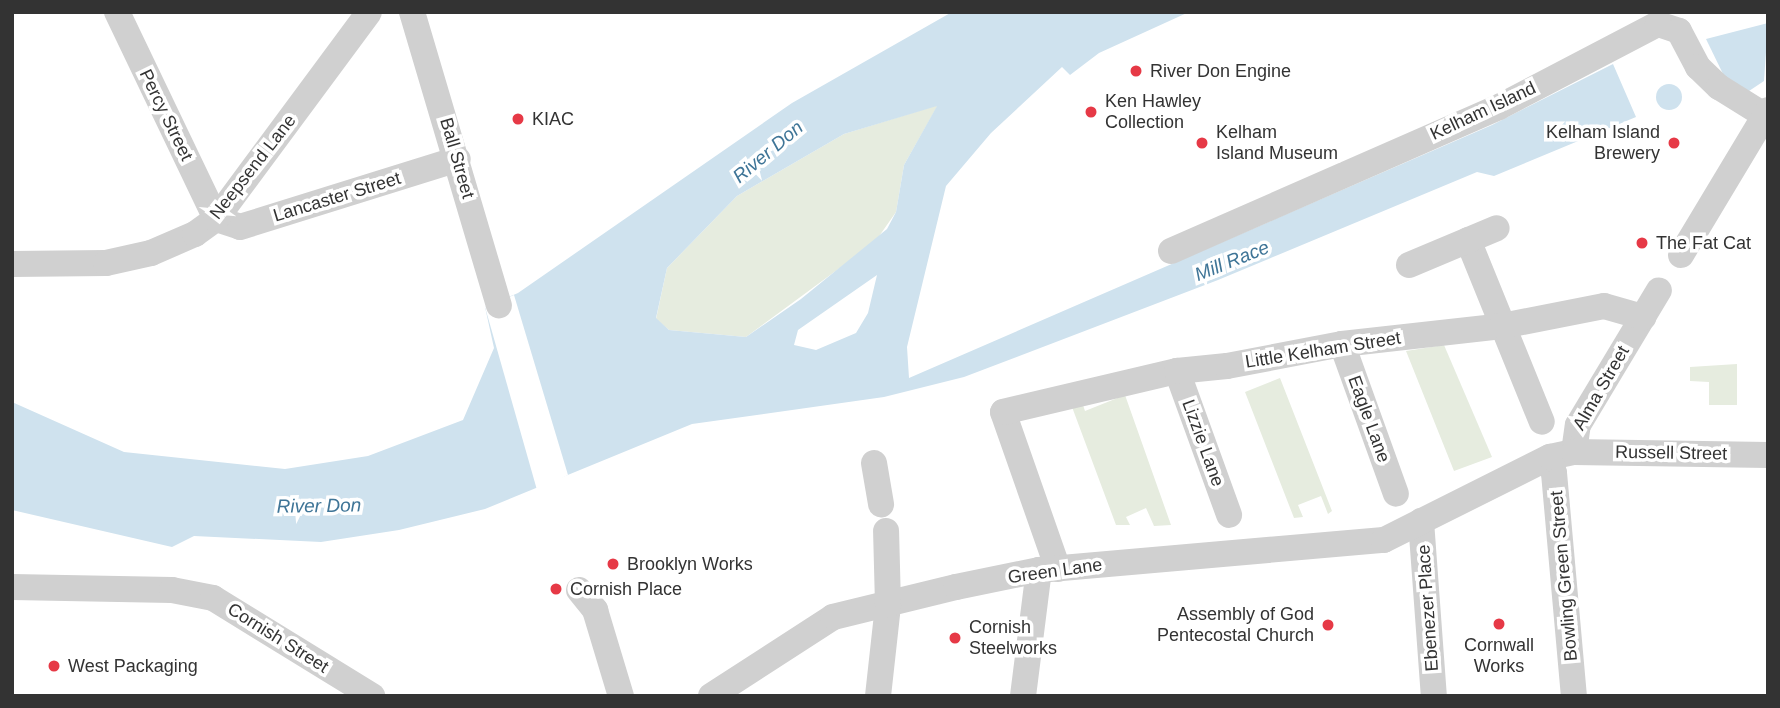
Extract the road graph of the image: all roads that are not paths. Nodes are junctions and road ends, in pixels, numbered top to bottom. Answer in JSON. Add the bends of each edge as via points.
{"nodes":[{"id":1,"x":117,"y":12,"type":"edge"},
{"id":2,"x":369,"y":12,"type":"edge"},
{"id":3,"x":412,"y":12,"type":"edge"},
{"id":4,"x":1676,"y":20,"type":"edge"},
{"id":5,"x":1766,"y":112,"type":"edge"},
{"id":6,"x":458,"y":159,"type":"junction"},
{"id":7,"x":216,"y":219,"type":"junction"},
{"id":8,"x":1497,"y":228,"type":"dead end"},
{"id":9,"x":1468,"y":240,"type":"junction"},
{"id":10,"x":1171,"y":251,"type":"dead end"},
{"id":11,"x":1681,"y":255,"type":"dead end"},
{"id":12,"x":12,"y":264,"type":"edge"},
{"id":13,"x":1409,"y":265,"type":"dead end"},
{"id":14,"x":1659,"y":290,"type":"dead end"},
{"id":15,"x":498,"y":303,"type":"dead end"},
{"id":16,"x":1643,"y":317,"type":"junction"},
{"id":17,"x":1502,"y":326,"type":"junction"},
{"id":18,"x":1342,"y":344,"type":"junction"},
{"id":19,"x":1177,"y":371,"type":"junction"},
{"id":20,"x":1542,"y":422,"type":"dead end"},
{"id":21,"x":1561,"y":455,"type":"junction"},
{"id":22,"x":1768,"y":455,"type":"edge"},
{"id":23,"x":874,"y":463,"type":"dead end"},
{"id":24,"x":1396,"y":494,"type":"dead end"},
{"id":25,"x":881,"y":504,"type":"dead end"},
{"id":26,"x":1229,"y":514,"type":"dead end"},
{"id":27,"x":1421,"y":521,"type":"junction"},
{"id":28,"x":886,"y":531,"type":"dead end"},
{"id":29,"x":1049,"y":570,"type":"junction"},
{"id":30,"x":12,"y":587,"type":"edge"},
{"id":31,"x":579,"y":590,"type":"dead end"},
{"id":32,"x":888,"y":606,"type":"junction"},
{"id":33,"x":372,"y":696,"type":"edge"},
{"id":34,"x":621,"y":696,"type":"edge"},
{"id":35,"x":712,"y":696,"type":"edge"},
{"id":36,"x":878,"y":696,"type":"edge"},
{"id":37,"x":1023,"y":696,"type":"edge"},
{"id":38,"x":1434,"y":696,"type":"edge"},
{"id":39,"x":1574,"y":696,"type":"edge"}],
"edges":[{"from":1,"to":7,"type":"street","name":"Percy Street"},
{"from":2,"to":7,"type":"street","name":"Neepsend Lane"},
{"from":3,"to":6,"type":"street","name":"Ball Street"},
{"from":4,"to":5,"type":"street","name":"Kelham Island","via":[[1698,67],[1719,88]]},
{"from":4,"to":10,"type":"street","name":"Kelham Island","via":[[1651,26],[1499,107]]},
{"from":5,"to":11,"type":"street"},
{"from":6,"to":7,"type":"street","name":"Lancaster Street","via":[[240,228]]},
{"from":6,"to":15,"type":"street","name":"Ball Street"},
{"from":7,"to":12,"type":"street","name":"Neepsend Lane","via":[[195,234],[128,259],[84,266]]},
{"from":8,"to":9,"type":"street"},
{"from":9,"to":13,"type":"street"},
{"from":9,"to":17,"type":"street"},
{"from":14,"to":16,"type":"street","name":"Alma Street"},
{"from":16,"to":17,"type":"street","name":"Little Kelham Street","via":[[1604,306]]},
{"from":16,"to":21,"type":"street","name":"Alma Street"},
{"from":17,"to":18,"type":"street","name":"Little Kelham Street"},
{"from":17,"to":20,"type":"street"},
{"from":18,"to":19,"type":"street","name":"Little Kelham Street"},
{"from":18,"to":24,"type":"street","name":"Eagle Lane"},
{"from":19,"to":26,"type":"street","name":"Lizzie Lane"},
{"from":19,"to":29,"type":"street","name":"Little Kelham Street","via":[[1003,412]]},
{"from":21,"to":22,"type":"street","name":"Russell Street"},
{"from":21,"to":27,"type":"street"},
{"from":21,"to":39,"type":"street","name":"Bowling Green Street","via":[[1554,473]]},
{"from":23,"to":25,"type":"street"},
{"from":27,"to":29,"type":"street","name":"Green Lane","via":[[1384,540]]},
{"from":27,"to":38,"type":"street","name":"Ebenezer Place"},
{"from":28,"to":32,"type":"street"},
{"from":29,"to":32,"type":"street","name":"Green Lane"},
{"from":29,"to":37,"type":"street"},
{"from":30,"to":33,"type":"street","name":"Cornish Street","via":[[172,590],[212,598]]},
{"from":31,"to":34,"type":"street","via":[[595,610]]},
{"from":32,"to":35,"type":"street","name":"Green Lane","via":[[833,617]]},
{"from":32,"to":36,"type":"street"}]}
